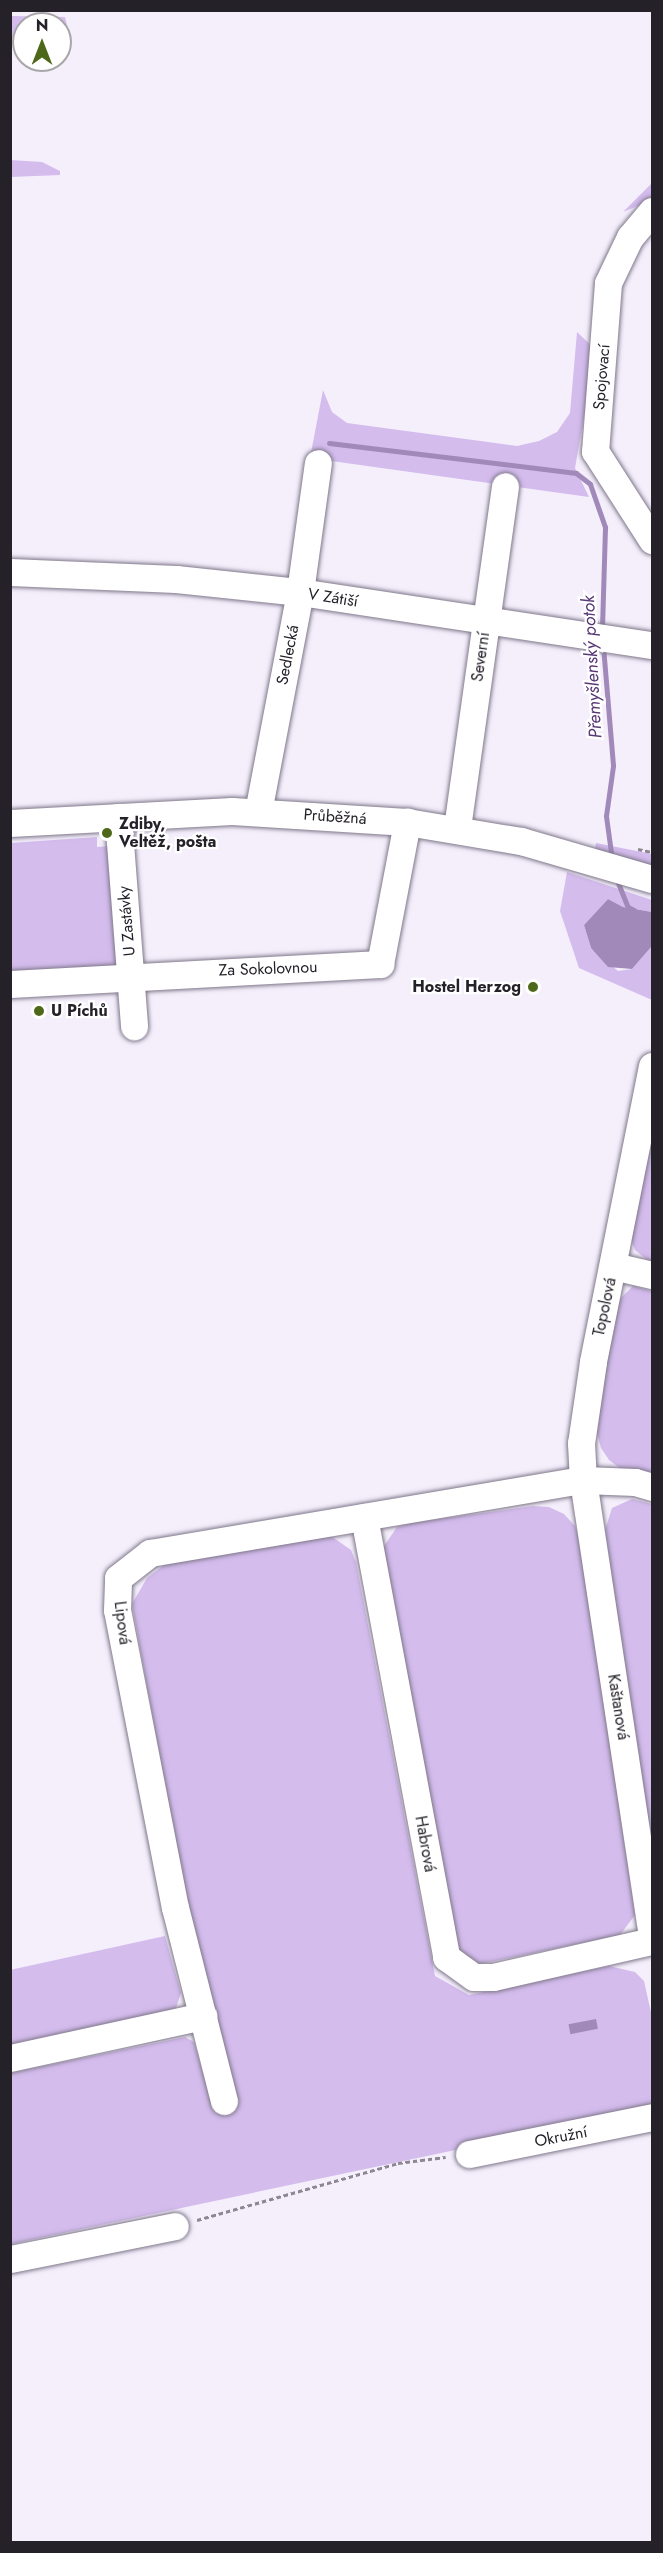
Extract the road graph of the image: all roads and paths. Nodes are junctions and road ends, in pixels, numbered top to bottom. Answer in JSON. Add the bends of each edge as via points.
{"nodes":[{"id":1,"x":652,"y":211,"type":"edge"},
{"id":2,"x":318,"y":463,"type":"dead end"},
{"id":3,"x":505,"y":486,"type":"dead end"},
{"id":4,"x":652,"y":540,"type":"edge"},
{"id":5,"x":10,"y":572,"type":"edge"},
{"id":6,"x":300,"y":592,"type":"junction"},
{"id":7,"x":486,"y":623,"type":"junction"},
{"id":8,"x":652,"y":645,"type":"edge"},
{"id":9,"x":258,"y":812,"type":"junction"},
{"id":10,"x":118,"y":817,"type":"junction"},
{"id":11,"x":407,"y":822,"type":"junction"},
{"id":12,"x":10,"y":823,"type":"edge"},
{"id":13,"x":457,"y":828,"type":"junction"},
{"id":14,"x":652,"y":879,"type":"edge"},
{"id":15,"x":132,"y":975,"type":"junction"},
{"id":16,"x":10,"y":984,"type":"edge"},
{"id":17,"x":134,"y":1026,"type":"dead end"},
{"id":18,"x":652,"y":1066,"type":"edge"},
{"id":19,"x":613,"y":1266,"type":"junction"},
{"id":20,"x":652,"y":1275,"type":"edge"},
{"id":21,"x":583,"y":1480,"type":"junction"},
{"id":22,"x":652,"y":1487,"type":"edge"},
{"id":23,"x":364,"y":1517,"type":"junction"},
{"id":24,"x":652,"y":1934,"type":"edge"},
{"id":25,"x":652,"y":1941,"type":"edge"},
{"id":26,"x":203,"y":2016,"type":"junction"},
{"id":27,"x":10,"y":2058,"type":"edge"},
{"id":28,"x":224,"y":2101,"type":"dead end"},
{"id":29,"x":652,"y":2117,"type":"edge"},
{"id":30,"x":469,"y":2154,"type":"joint"},
{"id":31,"x":175,"y":2226,"type":"joint"},
{"id":32,"x":10,"y":2259,"type":"edge"}],
"edges":[{"from":1,"to":4,"type":"street","name":"Spojovací","via":[[630,237],[608,283],[595,452]]},
{"from":2,"to":6,"type":"street","name":"Sedlecká"},
{"from":3,"to":7,"type":"street","name":"Severní"},
{"from":5,"to":6,"type":"street","name":"V Zátiší","via":[[176,579]]},
{"from":6,"to":7,"type":"street","name":"V Zátiší"},
{"from":6,"to":9,"type":"street","name":"Sedlecká"},
{"from":7,"to":8,"type":"street","name":"V Zátiší"},
{"from":7,"to":13,"type":"street","name":"Severní"},
{"from":9,"to":10,"type":"street","name":"Průběžná"},
{"from":9,"to":11,"type":"street","name":"Průběžná"},
{"from":10,"to":12,"type":"street","name":"Průběžná"},
{"from":10,"to":15,"type":"street","name":"U Zastávky"},
{"from":11,"to":13,"type":"street","name":"Průběžná"},
{"from":11,"to":15,"type":"street","name":"Za Sokolovnou","via":[[380,964]]},
{"from":13,"to":14,"type":"street","name":"Průběžná"},
{"from":15,"to":16,"type":"street","name":"Za Sokolovnou"},
{"from":15,"to":17,"type":"street","name":"U Zastávky"},
{"from":18,"to":19,"type":"street","name":"Topolová"},
{"from":19,"to":20,"type":"street"},
{"from":19,"to":21,"type":"street","name":"Topolová","via":[[581,1443]]},
{"from":21,"to":22,"type":"street","via":[[635,1482]]},
{"from":21,"to":23,"type":"street","name":"Lipová"},
{"from":21,"to":24,"type":"street","name":"Kaštanová"},
{"from":23,"to":25,"type":"street","name":"Habrová","via":[[446,1957],[474,1977],[493,1977]]},
{"from":23,"to":26,"type":"street","name":"Lipová","via":[[150,1553],[118,1578],[117,1610],[175,1908]]},
{"from":26,"to":27,"type":"street"},
{"from":26,"to":28,"type":"street","name":"Lipová"},
{"from":29,"to":30,"type":"street","name":"Okružní"},
{"from":30,"to":31,"type":"path","via":[[398,2163]]},
{"from":31,"to":32,"type":"street"}]}
